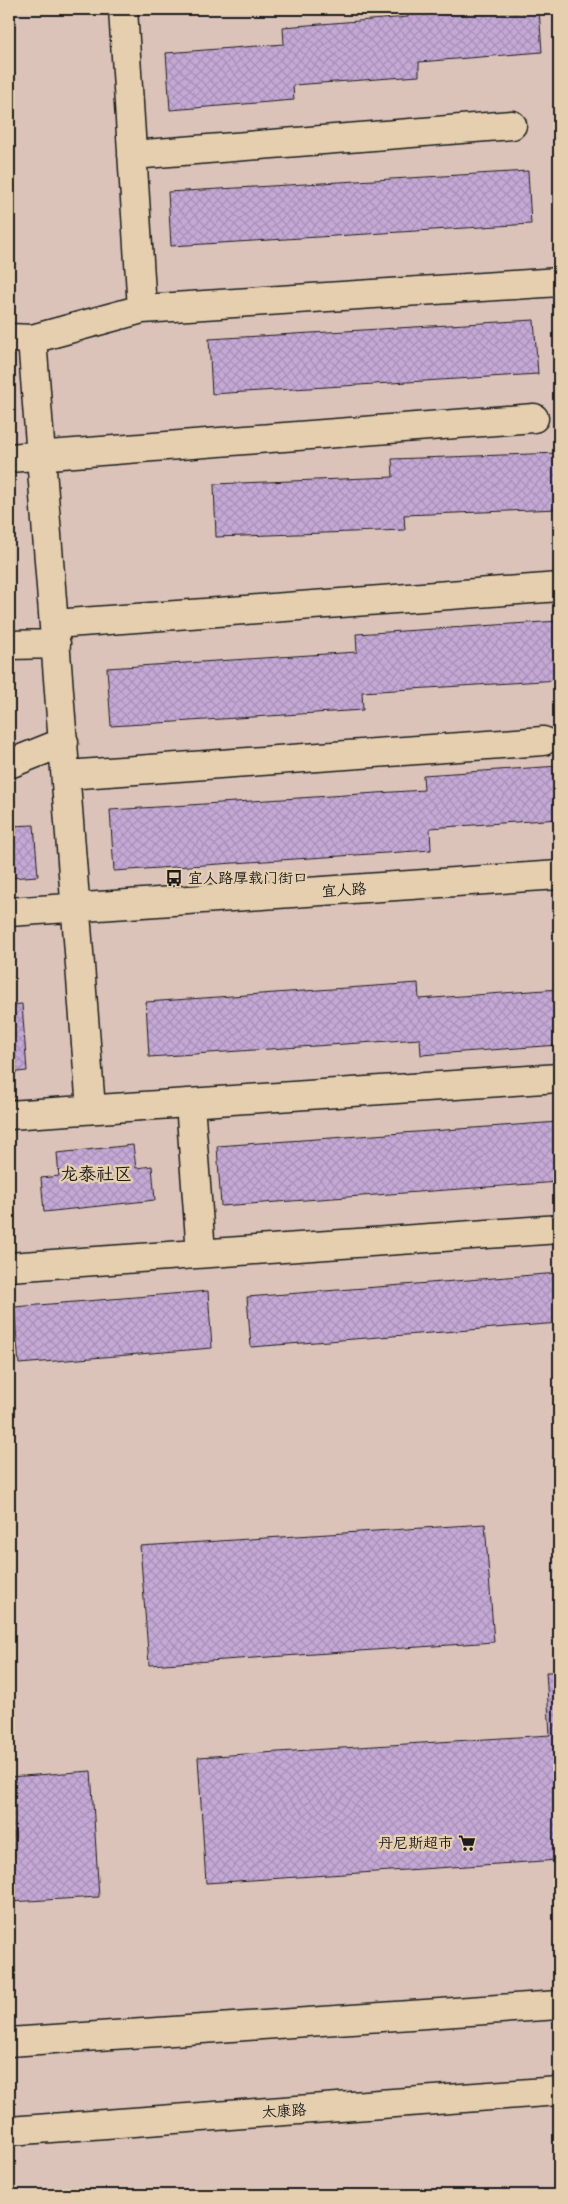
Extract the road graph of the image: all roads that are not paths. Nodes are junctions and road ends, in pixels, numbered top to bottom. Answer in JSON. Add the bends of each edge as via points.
{"nodes":[{"id":1,"x":123,"y":9,"type":"edge"},
{"id":2,"x":512,"y":125,"type":"dead end"},
{"id":3,"x":132,"y":155,"type":"junction"},
{"id":4,"x":559,"y":282,"type":"edge"},
{"id":5,"x":142,"y":309,"type":"junction"},
{"id":6,"x":20,"y":338,"type":"edge"},
{"id":7,"x":534,"y":418,"type":"dead end"},
{"id":8,"x":42,"y":455,"type":"junction"},
{"id":9,"x":9,"y":458,"type":"edge"},
{"id":10,"x":559,"y":587,"type":"edge"},
{"id":11,"x":55,"y":634,"type":"junction"},
{"id":12,"x":9,"y":645,"type":"edge"},
{"id":13,"x":543,"y":741,"type":"dead end"},
{"id":14,"x":64,"y":742,"type":"junction"},
{"id":15,"x":9,"y":764,"type":"edge"},
{"id":16,"x":66,"y":775,"type":"junction"},
{"id":17,"x":559,"y":875,"type":"edge"},
{"id":18,"x":559,"y":893,"type":"edge"},
{"id":19,"x":9,"y":912,"type":"edge"},
{"id":20,"x":77,"y":916,"type":"junction"},
{"id":21,"x":9,"y":929,"type":"edge"},
{"id":22,"x":559,"y":1078,"type":"edge"},
{"id":23,"x":190,"y":1102,"type":"junction"},
{"id":24,"x":92,"y":1109,"type":"junction"},
{"id":25,"x":9,"y":1115,"type":"edge"},
{"id":26,"x":559,"y":1228,"type":"edge"},
{"id":27,"x":201,"y":1253,"type":"junction"},
{"id":28,"x":9,"y":1267,"type":"edge"},
{"id":29,"x":559,"y":2005,"type":"edge"},
{"id":30,"x":9,"y":2042,"type":"edge"},
{"id":31,"x":559,"y":2091,"type":"edge"},
{"id":32,"x":9,"y":2131,"type":"edge"}],
"edges":[{"from":1,"to":3,"type":"street"},
{"from":2,"to":3,"type":"street"},
{"from":3,"to":5,"type":"street"},
{"from":4,"to":5,"type":"street"},
{"from":5,"to":6,"type":"street"},
{"from":6,"to":8,"type":"street"},
{"from":7,"to":8,"type":"street"},
{"from":8,"to":9,"type":"street"},
{"from":8,"to":11,"type":"street"},
{"from":10,"to":11,"type":"street"},
{"from":11,"to":12,"type":"street"},
{"from":11,"to":14,"type":"street"},
{"from":13,"to":16,"type":"street"},
{"from":14,"to":15,"type":"street"},
{"from":14,"to":16,"type":"street"},
{"from":16,"to":20,"type":"street"},
{"from":17,"to":20,"type":"street","name":"宜人路"},
{"from":18,"to":20,"type":"street","name":"宜人路"},
{"from":19,"to":20,"type":"street","name":"宜人路"},
{"from":20,"to":21,"type":"street","name":"宜人路"},
{"from":20,"to":24,"type":"street"},
{"from":22,"to":23,"type":"street"},
{"from":23,"to":24,"type":"street"},
{"from":23,"to":27,"type":"street"},
{"from":24,"to":25,"type":"street"},
{"from":26,"to":27,"type":"street"},
{"from":27,"to":28,"type":"street"},
{"from":29,"to":30,"type":"street"},
{"from":31,"to":32,"type":"street","name":"太康路"}]}
